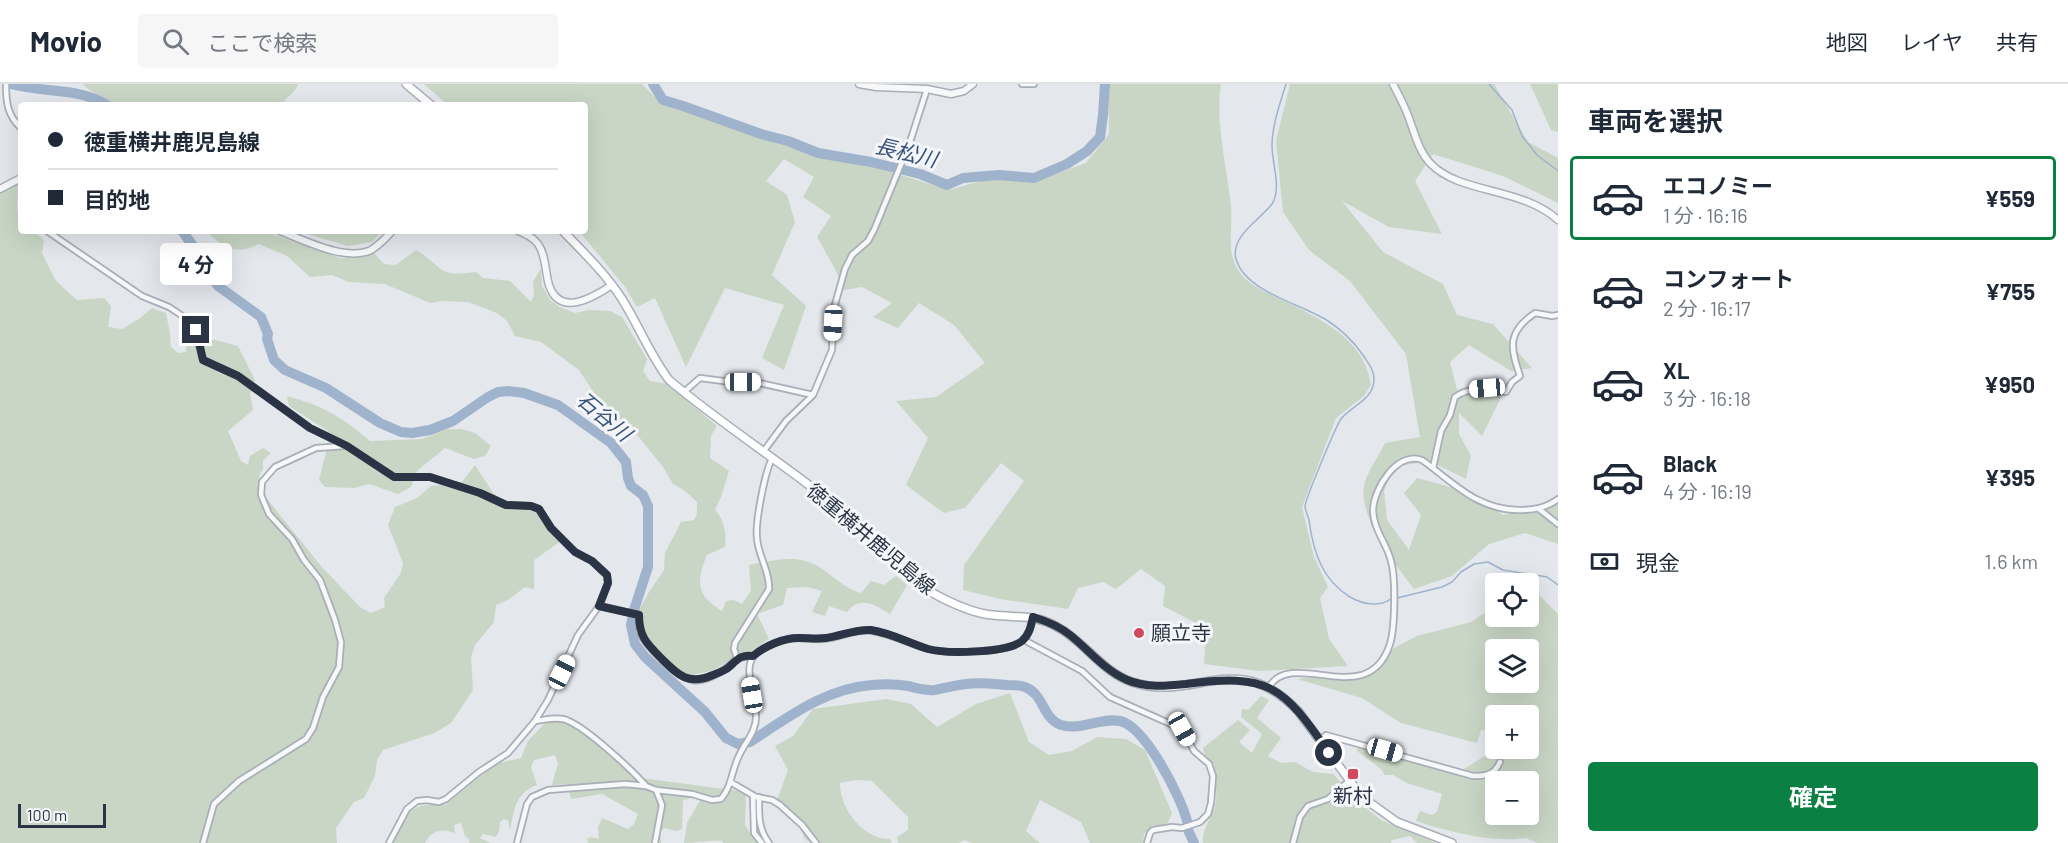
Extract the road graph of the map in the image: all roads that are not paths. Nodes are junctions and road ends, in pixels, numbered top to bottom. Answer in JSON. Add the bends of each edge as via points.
{"nodes":[{"id":1,"x":406,"y":84,"type":"edge"},
{"id":2,"x":859,"y":84,"type":"edge"},
{"id":3,"x":973,"y":84,"type":"edge"},
{"id":4,"x":1022,"y":84,"type":"edge"},
{"id":5,"x":1034,"y":84,"type":"edge"},
{"id":6,"x":1393,"y":84,"type":"edge"},
{"id":7,"x":6,"y":87,"type":"edge"},
{"id":8,"x":927,"y":89,"type":"junction"},
{"id":9,"x":427,"y":102,"type":"edge"},
{"id":10,"x":18,"y":125,"type":"edge"},
{"id":11,"x":18,"y":180,"type":"edge"},
{"id":12,"x":0,"y":189,"type":"edge"},
{"id":13,"x":1558,"y":220,"type":"edge"},
{"id":14,"x":51,"y":234,"type":"edge"},
{"id":15,"x":289,"y":234,"type":"edge"},
{"id":16,"x":389,"y":234,"type":"edge"},
{"id":17,"x":526,"y":234,"type":"edge"},
{"id":18,"x":566,"y":234,"type":"edge"},
{"id":19,"x":612,"y":285,"type":"junction"},
{"id":20,"x":1558,"y":315,"type":"edge"},
{"id":21,"x":684,"y":392,"type":"junction"},
{"id":22,"x":813,"y":395,"type":"junction"},
{"id":23,"x":347,"y":446,"type":"junction"},
{"id":24,"x":763,"y":452,"type":"junction"},
{"id":25,"x":772,"y":459,"type":"junction"},
{"id":26,"x":1433,"y":468,"type":"junction"},
{"id":27,"x":1558,"y":499,"type":"edge"},
{"id":28,"x":1539,"y":509,"type":"junction"},
{"id":29,"x":1558,"y":524,"type":"edge"},
{"id":30,"x":599,"y":606,"type":"junction"},
{"id":31,"x":1033,"y":617,"type":"junction"},
{"id":32,"x":1024,"y":640,"type":"junction"},
{"id":33,"x":753,"y":656,"type":"junction"},
{"id":34,"x":737,"y":658,"type":"junction"},
{"id":35,"x":1269,"y":687,"type":"junction"},
{"id":36,"x":535,"y":721,"type":"junction"},
{"id":37,"x":1320,"y":740,"type":"junction"},
{"id":38,"x":1500,"y":762,"type":"dead end"},
{"id":39,"x":1349,"y":781,"type":"junction"},
{"id":40,"x":732,"y":783,"type":"junction"},
{"id":41,"x":646,"y":786,"type":"junction"},
{"id":42,"x":656,"y":790,"type":"junction"},
{"id":43,"x":753,"y":795,"type":"junction"},
{"id":44,"x":759,"y":797,"type":"junction"},
{"id":45,"x":203,"y":843,"type":"edge"},
{"id":46,"x":389,"y":843,"type":"edge"},
{"id":47,"x":517,"y":843,"type":"edge"},
{"id":48,"x":655,"y":843,"type":"edge"},
{"id":49,"x":762,"y":843,"type":"edge"},
{"id":50,"x":770,"y":843,"type":"edge"},
{"id":51,"x":816,"y":843,"type":"edge"},
{"id":52,"x":1147,"y":843,"type":"edge"},
{"id":53,"x":1293,"y":843,"type":"edge"},
{"id":54,"x":1452,"y":843,"type":"edge"}],
"edges":[{"from":1,"to":9,"type":"main road"},
{"from":2,"to":8,"type":"street"},
{"from":3,"to":8,"type":"street","via":[[951,94]]},
{"from":4,"to":5,"type":"street"},
{"from":6,"to":13,"type":"street","via":[[1422,151],[1432,164],[1466,183],[1535,204]]},
{"from":7,"to":10,"type":"street","via":[[8,111]]},
{"from":8,"to":22,"type":"street","via":[[909,145],[868,241],[852,255],[845,269],[834,308],[832,350]]},
{"from":11,"to":12,"type":"street"},
{"from":14,"to":23,"type":"street","via":[[142,296],[187,319],[196,330],[203,360],[238,376],[310,428]]},
{"from":15,"to":16,"type":"street","via":[[346,254],[371,250]]},
{"from":17,"to":19,"type":"street","via":[[539,245],[550,287],[565,302],[582,301]]},
{"from":18,"to":19,"type":"main road","name":"徳重横井鹿児島線"},
{"from":19,"to":21,"type":"main road","name":"徳重横井鹿児島線","via":[[658,365]]},
{"from":20,"to":26,"type":"street","via":[[1534,313],[1521,322],[1513,337],[1513,357],[1520,376],[1506,392],[1487,388],[1464,390],[1455,397],[1441,431]]},
{"from":21,"to":22,"type":"street","via":[[700,378],[755,382]]},
{"from":21,"to":24,"type":"main road","name":"徳重横井鹿児島線"},
{"from":22,"to":24,"type":"street","via":[[786,421]]},
{"from":23,"to":30,"type":"street","via":[[394,477],[430,477],[506,505],[539,509],[575,552],[607,575]]},
{"from":23,"to":45,"type":"street","via":[[316,448],[275,467],[262,482],[261,495],[269,514],[320,580],[341,642],[339,667],[306,739],[239,781],[214,804]]},
{"from":24,"to":25,"type":"main road","name":"徳重横井鹿児島線"},
{"from":25,"to":31,"type":"main road","name":"徳重横井鹿児島線","via":[[860,525],[914,578],[941,598],[992,615]]},
{"from":25,"to":34,"type":"street","via":[[764,485],[757,538],[770,579],[769,589],[735,643]]},
{"from":26,"to":28,"type":"street","via":[[1483,504],[1506,510]]},
{"from":26,"to":35,"type":"street","via":[[1417,458],[1399,464],[1376,496],[1373,510],[1376,528],[1391,561],[1393,598],[1389,647],[1376,666],[1360,676],[1339,678],[1293,673],[1274,678]]},
{"from":27,"to":28,"type":"street"},
{"from":28,"to":29,"type":"street"},
{"from":30,"to":34,"type":"street","via":[[639,615],[639,630],[647,644],[684,677],[704,679],[728,668]]},
{"from":30,"to":36,"type":"street","via":[[578,635]]},
{"from":31,"to":32,"type":"street"},
{"from":31,"to":35,"type":"main road","name":"徳重横井鹿児島線","via":[[1070,635],[1102,664],[1134,682],[1169,686],[1228,679]]},
{"from":32,"to":33,"type":"street","via":[[1016,646],[944,652],[881,633],[860,631],[824,639],[788,639]]},
{"from":32,"to":52,"type":"street","via":[[1083,671],[1110,697],[1182,729],[1194,751],[1209,764],[1213,776],[1208,814],[1200,822],[1182,828],[1153,830]]},
{"from":33,"to":34,"type":"street"},
{"from":33,"to":40,"type":"street","via":[[749,676],[755,726],[734,768]]},
{"from":35,"to":37,"type":"main road","name":"徳重横井鹿児島線","via":[[1298,711]]},
{"from":36,"to":41,"type":"street","via":[[569,721],[603,745]]},
{"from":36,"to":46,"type":"street","via":[[508,753],[446,799],[417,801],[407,809]]},
{"from":37,"to":38,"type":"street","via":[[1326,735],[1473,776],[1493,773]]},
{"from":37,"to":39,"type":"main road","name":"徳重横井鹿児島線"},
{"from":39,"to":53,"type":"street","via":[[1328,799],[1308,806]]},
{"from":39,"to":54,"type":"main road","name":"徳重横井鹿児島線","via":[[1362,797],[1397,822]]},
{"from":40,"to":42,"type":"street","via":[[718,801]]},
{"from":40,"to":43,"type":"street"},
{"from":41,"to":42,"type":"street"},
{"from":41,"to":47,"type":"street","via":[[625,784],[540,793],[527,804]]},
{"from":42,"to":48,"type":"street","via":[[662,805]]},
{"from":43,"to":44,"type":"street"},
{"from":43,"to":49,"type":"street","via":[[754,833]]},
{"from":44,"to":50,"type":"street","via":[[759,824]]},
{"from":44,"to":51,"type":"street","via":[[780,805]]}]}
